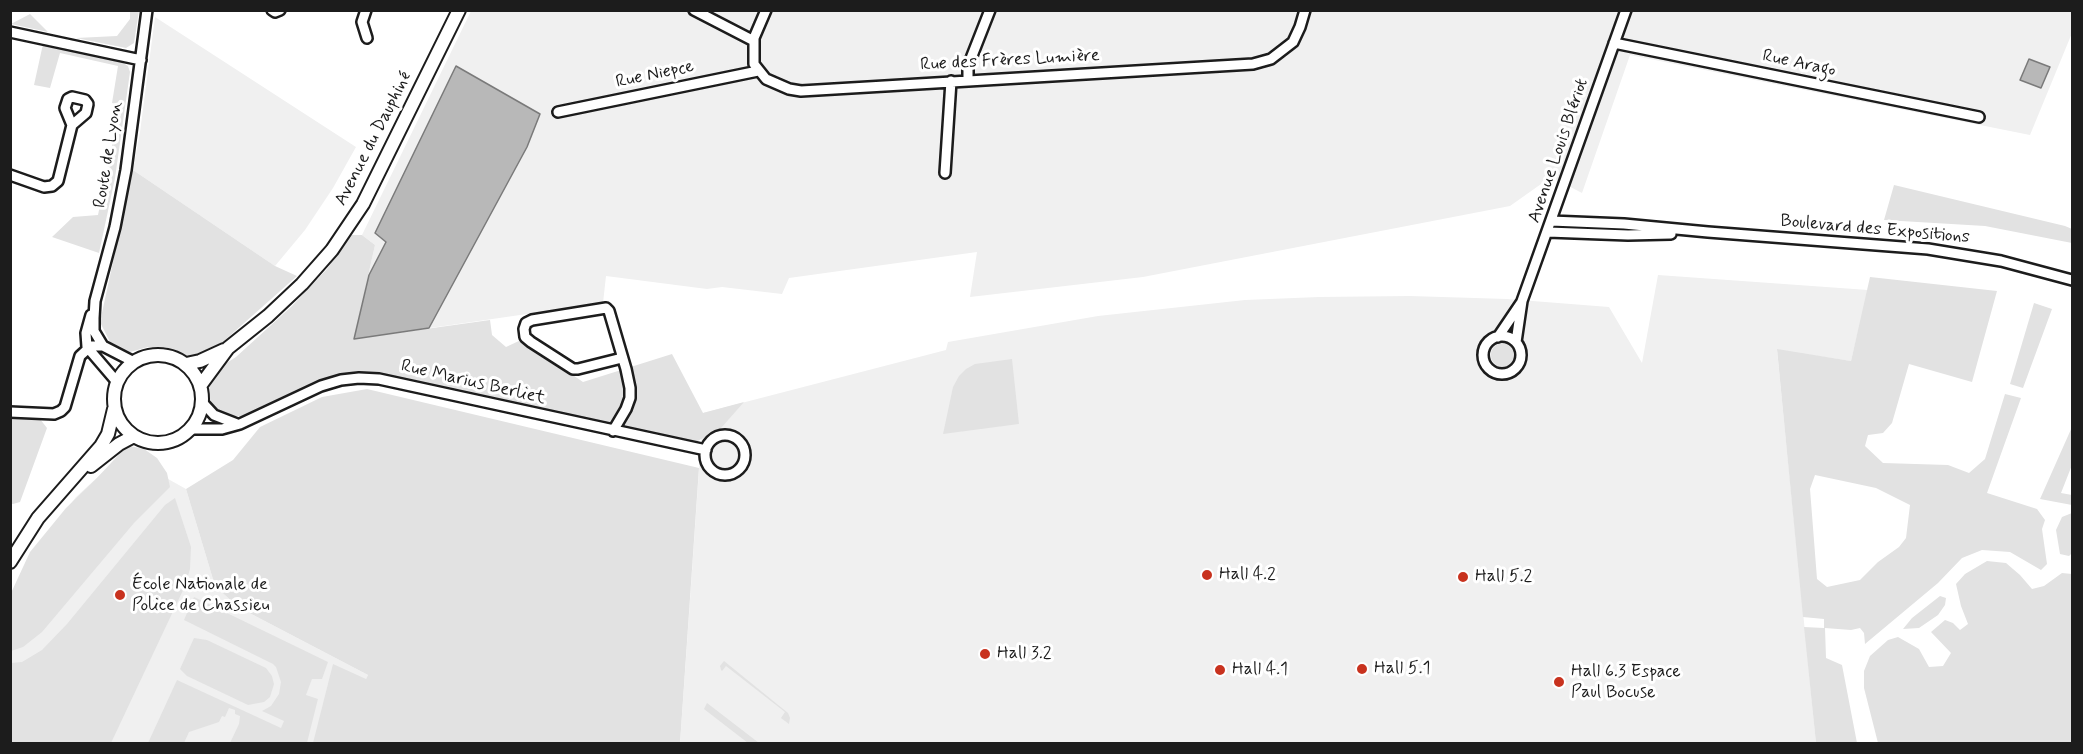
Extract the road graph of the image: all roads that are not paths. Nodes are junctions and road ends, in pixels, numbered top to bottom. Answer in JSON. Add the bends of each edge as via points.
{"nodes":[{"id":1,"x":147,"y":10,"type":"edge"},
{"id":2,"x":272,"y":10,"type":"edge"},
{"id":3,"x":280,"y":10,"type":"edge"},
{"id":4,"x":366,"y":10,"type":"edge"},
{"id":5,"x":459,"y":10,"type":"edge"},
{"id":6,"x":694,"y":10,"type":"edge"},
{"id":7,"x":766,"y":10,"type":"edge"},
{"id":8,"x":990,"y":10,"type":"edge"},
{"id":9,"x":1305,"y":10,"type":"edge"},
{"id":10,"x":1626,"y":10,"type":"edge"},
{"id":11,"x":10,"y":32,"type":"edge"},
{"id":12,"x":367,"y":38,"type":"dead end"},
{"id":13,"x":754,"y":41,"type":"junction"},
{"id":14,"x":1614,"y":43,"type":"junction"},
{"id":15,"x":141,"y":60,"type":"junction"},
{"id":16,"x":758,"y":71,"type":"junction"},
{"id":17,"x":968,"y":80,"type":"junction"},
{"id":18,"x":951,"y":81,"type":"junction"},
{"id":19,"x":558,"y":112,"type":"dead end"},
{"id":20,"x":1978,"y":117,"type":"dead end"},
{"id":21,"x":72,"y":125,"type":"dead end"},
{"id":22,"x":945,"y":173,"type":"dead end"},
{"id":23,"x":10,"y":175,"type":"edge"},
{"id":24,"x":1551,"y":221,"type":"junction"},
{"id":25,"x":1548,"y":232,"type":"junction"},
{"id":26,"x":1708,"y":232,"type":"junction"},
{"id":27,"x":2073,"y":280,"type":"edge"},
{"id":28,"x":1522,"y":301,"type":"junction"},
{"id":29,"x":95,"y":304,"type":"junction"},
{"id":30,"x":1498,"y":336,"type":"junction"},
{"id":31,"x":1516,"y":342,"type":"junction"},
{"id":32,"x":103,"y":345,"type":"junction"},
{"id":33,"x":87,"y":347,"type":"junction"},
{"id":34,"x":228,"y":348,"type":"junction"},
{"id":35,"x":622,"y":358,"type":"junction"},
{"id":36,"x":98,"y":361,"type":"junction"},
{"id":37,"x":134,"y":362,"type":"junction"},
{"id":38,"x":186,"y":364,"type":"junction"},
{"id":39,"x":76,"y":369,"type":"junction"},
{"id":40,"x":117,"y":382,"type":"junction"},
{"id":41,"x":201,"y":386,"type":"junction"},
{"id":42,"x":202,"y":402,"type":"junction"},
{"id":43,"x":114,"y":408,"type":"junction"},
{"id":44,"x":10,"y":412,"type":"edge"},
{"id":45,"x":240,"y":424,"type":"junction"},
{"id":46,"x":192,"y":429,"type":"junction"},
{"id":47,"x":613,"y":431,"type":"junction"},
{"id":48,"x":134,"y":436,"type":"junction"},
{"id":49,"x":706,"y":450,"type":"junction"},
{"id":50,"x":75,"y":477,"type":"junction"},
{"id":51,"x":10,"y":562,"type":"edge"}],
"edges":[{"from":1,"to":15,"type":"street","name":"Route de Lyon"},
{"from":2,"to":3,"type":"street"},
{"from":4,"to":12,"type":"street","via":[[362,22]]},
{"from":5,"to":34,"type":"main road","name":"Avenue du Dauphiné","via":[[363,204],[332,250],[302,284]]},
{"from":6,"to":13,"type":"street"},
{"from":7,"to":13,"type":"street"},
{"from":8,"to":17,"type":"street","via":[[968,66]]},
{"from":9,"to":17,"type":"street","name":"Rue des Frères Lumière","via":[[1293,42],[1271,59],[1253,64]]},
{"from":10,"to":14,"type":"street","name":"Avenue Louis Blériot"},
{"from":11,"to":15,"type":"street"},
{"from":13,"to":16,"type":"street","via":[[754,64]]},
{"from":14,"to":20,"type":"street","name":"Rue Arago"},
{"from":14,"to":24,"type":"street","name":"Avenue Louis Blériot"},
{"from":15,"to":29,"type":"street","name":"Route de Lyon","via":[[126,170]]},
{"from":16,"to":18,"type":"street","name":"Rue des Frères Lumière","via":[[766,79],[801,91]]},
{"from":16,"to":19,"type":"street","name":"Rue Niepce"},
{"from":17,"to":18,"type":"street","name":"Rue des Frères Lumière"},
{"from":18,"to":22,"type":"street"},
{"from":21,"to":23,"type":"street","via":[[58,181],[52,186]]},
{"from":24,"to":25,"type":"street","name":"Avenue Louis Blériot"},
{"from":24,"to":26,"type":"street","name":"Boulevard des Expositions"},
{"from":25,"to":26,"type":"street","name":"Boulevard des Expositions"},
{"from":25,"to":28,"type":"street","name":"Avenue Louis Blériot"},
{"from":26,"to":27,"type":"street","name":"Boulevard des Expositions","via":[[1938,250]]},
{"from":28,"to":30,"type":"street","name":"Avenue Louis Blériot"},
{"from":28,"to":31,"type":"street","name":"Avenue Louis Blériot"},
{"from":29,"to":32,"type":"street","name":"Route de Lyon","via":[[94,330]]},
{"from":29,"to":33,"type":"street","name":"Route de Lyon","via":[[86,333]]},
{"from":30,"to":31,"type":"street"},
{"from":30,"to":31,"type":"street","via":[[1486,345],[1483,356],[1487,367],[1499,374],[1514,370],[1520,362],[1521,351]]},
{"from":32,"to":33,"type":"street"},
{"from":32,"to":37,"type":"street"},
{"from":33,"to":36,"type":"street"},
{"from":33,"to":39,"type":"street","name":"Route de Lyon"},
{"from":34,"to":38,"type":"main road","name":"Avenue du Dauphiné"},
{"from":34,"to":41,"type":"main road","name":"Avenue du Dauphiné"},
{"from":35,"to":35,"type":"street","via":[[606,308],[532,320],[524,329],[531,342],[573,369]]},
{"from":35,"to":47,"type":"street","via":[[630,398]]},
{"from":36,"to":39,"type":"street","via":[[84,361]]},
{"from":36,"to":40,"type":"street"},
{"from":37,"to":38,"type":"main road","via":[[160,355]]},
{"from":37,"to":40,"type":"main road"},
{"from":38,"to":41,"type":"main road"},
{"from":39,"to":44,"type":"street","name":"Route de Lyon","via":[[61,411]]},
{"from":40,"to":43,"type":"main road"},
{"from":41,"to":42,"type":"main road"},
{"from":42,"to":45,"type":"street","via":[[214,415]]},
{"from":42,"to":46,"type":"main road"},
{"from":43,"to":48,"type":"main road","via":[[125,429]]},
{"from":43,"to":50,"type":"main road","via":[[104,442]]},
{"from":45,"to":46,"type":"street","name":"Rue Marius Berliet","via":[[222,429]]},
{"from":45,"to":47,"type":"street","name":"Rue Marius Berliet","via":[[321,386],[358,378],[399,383]]},
{"from":46,"to":48,"type":"main road","via":[[166,443],[144,442]]},
{"from":47,"to":49,"type":"street","name":"Rue Marius Berliet"},
{"from":48,"to":50,"type":"main road"},
{"from":49,"to":49,"type":"street","via":[[707,463],[720,475],[738,471],[745,461],[744,449],[732,436],[716,438]]},
{"from":50,"to":51,"type":"main road","via":[[38,518]]}]}
